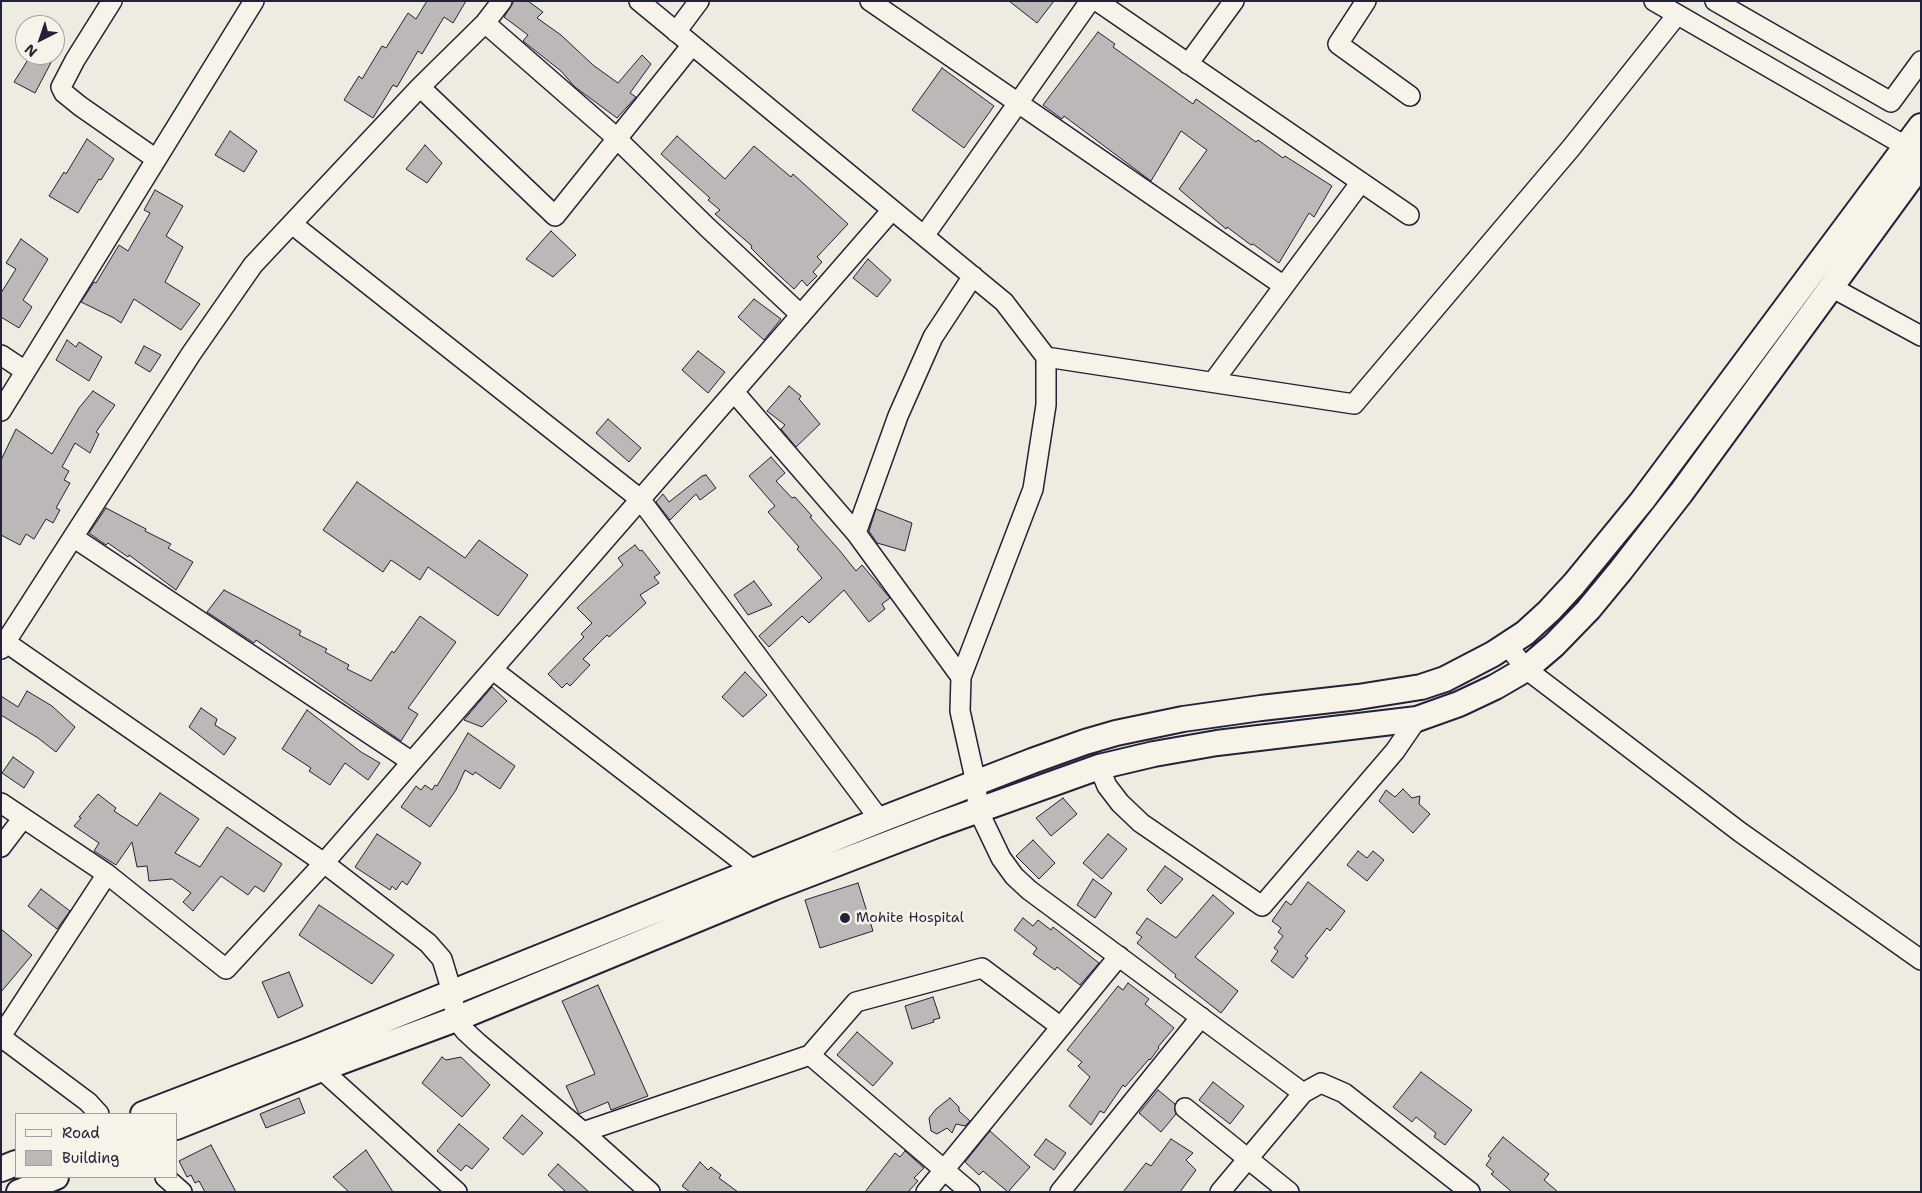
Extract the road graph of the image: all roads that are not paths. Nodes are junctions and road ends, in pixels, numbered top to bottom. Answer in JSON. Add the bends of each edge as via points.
{"nodes":[{"id":1,"x":112,"y":1,"type":"edge"},
{"id":2,"x":254,"y":1,"type":"edge"},
{"id":3,"x":502,"y":1,"type":"edge"},
{"id":4,"x":639,"y":1,"type":"edge"},
{"id":5,"x":699,"y":1,"type":"edge"},
{"id":6,"x":870,"y":1,"type":"edge"},
{"id":7,"x":1090,"y":1,"type":"edge"},
{"id":8,"x":1097,"y":1,"type":"edge"},
{"id":9,"x":1234,"y":1,"type":"edge"},
{"id":10,"x":1366,"y":1,"type":"edge"},
{"id":11,"x":1654,"y":1,"type":"edge"},
{"id":12,"x":1715,"y":1,"type":"edge"},
{"id":13,"x":1678,"y":15,"type":"junction"},
{"id":14,"x":485,"y":23,"type":"junction"},
{"id":15,"x":676,"y":32,"type":"junction"},
{"id":16,"x":692,"y":45,"type":"junction"},
{"id":17,"x":1921,"y":61,"type":"edge"},
{"id":18,"x":1188,"y":64,"type":"junction"},
{"id":19,"x":420,"y":87,"type":"junction"},
{"id":20,"x":1410,"y":96,"type":"dead end"},
{"id":21,"x":1018,"y":103,"type":"junction"},
{"id":22,"x":1921,"y":126,"type":"edge"},
{"id":23,"x":617,"y":139,"type":"junction"},
{"id":24,"x":1916,"y":155,"type":"edge"},
{"id":25,"x":156,"y":159,"type":"junction"},
{"id":26,"x":1361,"y":182,"type":"junction"},
{"id":27,"x":892,"y":210,"type":"junction"},
{"id":28,"x":1409,"y":215,"type":"dead end"},
{"id":29,"x":292,"y":224,"type":"junction"},
{"id":30,"x":924,"y":236,"type":"junction"},
{"id":31,"x":973,"y":276,"type":"junction"},
{"id":32,"x":1284,"y":286,"type":"junction"},
{"id":33,"x":1831,"y":288,"type":"junction"},
{"id":34,"x":801,"y":315,"type":"junction"},
{"id":35,"x":1921,"y":336,"type":"edge"},
{"id":36,"x":1,"y":355,"type":"edge"},
{"id":37,"x":1046,"y":357,"type":"junction"},
{"id":38,"x":26,"y":371,"type":"junction"},
{"id":39,"x":1213,"y":382,"type":"junction"},
{"id":40,"x":734,"y":392,"type":"junction"},
{"id":41,"x":1,"y":411,"type":"edge"},
{"id":42,"x":640,"y":500,"type":"junction"},
{"id":43,"x":856,"y":533,"type":"junction"},
{"id":44,"x":73,"y":538,"type":"junction"},
{"id":45,"x":3,"y":644,"type":"edge"},
{"id":46,"x":1507,"y":645,"type":"junction"},
{"id":47,"x":1526,"y":669,"type":"junction"},
{"id":48,"x":493,"y":670,"type":"junction"},
{"id":49,"x":961,"y":677,"type":"junction"},
{"id":50,"x":1417,"y":719,"type":"junction"},
{"id":51,"x":412,"y":762,"type":"junction"},
{"id":52,"x":1099,"y":767,"type":"junction"},
{"id":53,"x":976,"y":783,"type":"junction"},
{"id":54,"x":1,"y":803,"type":"edge"},
{"id":55,"x":978,"y":810,"type":"junction"},
{"id":56,"x":23,"y":818,"type":"junction"},
{"id":57,"x":880,"y":820,"type":"junction"},
{"id":58,"x":1,"y":848,"type":"edge"},
{"id":59,"x":324,"y":863,"type":"junction"},
{"id":60,"x":753,"y":870,"type":"junction"},
{"id":61,"x":107,"y":874,"type":"junction"},
{"id":62,"x":1119,"y":956,"type":"junction"},
{"id":63,"x":1921,"y":960,"type":"edge"},
{"id":64,"x":452,"y":992,"type":"junction"},
{"id":65,"x":1201,"y":1018,"type":"junction"},
{"id":66,"x":456,"y":1019,"type":"junction"},
{"id":67,"x":1061,"y":1027,"type":"junction"},
{"id":68,"x":1,"y":1036,"type":"edge"},
{"id":69,"x":810,"y":1055,"type":"junction"},
{"id":70,"x":321,"y":1069,"type":"junction"},
{"id":71,"x":1303,"y":1093,"type":"junction"},
{"id":72,"x":1185,"y":1108,"type":"dead end"},
{"id":73,"x":98,"y":1113,"type":"edge"},
{"id":74,"x":147,"y":1113,"type":"edge"},
{"id":75,"x":178,"y":1126,"type":"edge"},
{"id":76,"x":583,"y":1132,"type":"junction"},
{"id":77,"x":1248,"y":1158,"type":"junction"},
{"id":78,"x":15,"y":1163,"type":"edge"},
{"id":79,"x":1,"y":1169,"type":"edge"},
{"id":80,"x":944,"y":1169,"type":"junction"},
{"id":81,"x":54,"y":1178,"type":"edge"},
{"id":82,"x":56,"y":1178,"type":"edge"},
{"id":83,"x":165,"y":1178,"type":"edge"},
{"id":84,"x":446,"y":1188,"type":"edge"},
{"id":85,"x":19,"y":1192,"type":"edge"},
{"id":86,"x":62,"y":1192,"type":"edge"},
{"id":87,"x":182,"y":1192,"type":"edge"},
{"id":88,"x":650,"y":1192,"type":"edge"},
{"id":89,"x":926,"y":1192,"type":"edge"},
{"id":90,"x":970,"y":1192,"type":"edge"},
{"id":91,"x":1060,"y":1192,"type":"edge"},
{"id":92,"x":1220,"y":1192,"type":"edge"},
{"id":93,"x":1289,"y":1192,"type":"edge"},
{"id":94,"x":1470,"y":1192,"type":"edge"}],
"edges":[{"from":1,"to":25,"type":"street","via":[[62,86],[64,93],[80,106]]},
{"from":2,"to":25,"type":"street"},
{"from":3,"to":14,"type":"street"},
{"from":4,"to":15,"type":"street"},
{"from":5,"to":15,"type":"street"},
{"from":6,"to":21,"type":"street"},
{"from":7,"to":21,"type":"street"},
{"from":8,"to":18,"type":"street"},
{"from":9,"to":18,"type":"street"},
{"from":10,"to":20,"type":"street","via":[[1338,44]]},
{"from":11,"to":13,"type":"street"},
{"from":12,"to":17,"type":"street","via":[[1891,102]]},
{"from":13,"to":24,"type":"street"},
{"from":13,"to":39,"type":"street","via":[[1571,148],[1354,404]]},
{"from":14,"to":19,"type":"street"},
{"from":14,"to":23,"type":"street"},
{"from":15,"to":16,"type":"street"},
{"from":16,"to":23,"type":"street"},
{"from":16,"to":27,"type":"street"},
{"from":18,"to":26,"type":"street"},
{"from":19,"to":23,"type":"street","via":[[555,216]]},
{"from":19,"to":29,"type":"street"},
{"from":21,"to":30,"type":"street"},
{"from":21,"to":32,"type":"street"},
{"from":22,"to":24,"type":"main road"},
{"from":23,"to":34,"type":"street"},
{"from":24,"to":33,"type":"main road"},
{"from":24,"to":46,"type":"main road","via":[[1574,584],[1525,633]]},
{"from":25,"to":38,"type":"street"},
{"from":26,"to":28,"type":"street"},
{"from":26,"to":32,"type":"street"},
{"from":27,"to":30,"type":"street"},
{"from":27,"to":34,"type":"street"},
{"from":29,"to":42,"type":"street"},
{"from":29,"to":44,"type":"street","via":[[253,265],[190,354]]},
{"from":30,"to":31,"type":"street"},
{"from":31,"to":37,"type":"street","via":[[1004,302]]},
{"from":31,"to":43,"type":"street","via":[[933,337],[898,416]]},
{"from":32,"to":39,"type":"street"},
{"from":33,"to":35,"type":"street"},
{"from":33,"to":47,"type":"main road","via":[[1622,570],[1588,610]]},
{"from":34,"to":40,"type":"street"},
{"from":36,"to":38,"type":"street"},
{"from":37,"to":39,"type":"street"},
{"from":37,"to":49,"type":"street","via":[[1046,406],[1033,489]]},
{"from":38,"to":41,"type":"street"},
{"from":40,"to":42,"type":"street"},
{"from":40,"to":43,"type":"street"},
{"from":42,"to":48,"type":"street"},
{"from":42,"to":57,"type":"street"},
{"from":43,"to":49,"type":"street"},
{"from":44,"to":45,"type":"street"},
{"from":44,"to":51,"type":"street"},
{"from":45,"to":59,"type":"street"},
{"from":46,"to":47,"type":"street"},
{"from":46,"to":53,"type":"main road","via":[[1445,679],[1421,687],[1184,719],[1116,733]]},
{"from":47,"to":50,"type":"main road","via":[[1458,704]]},
{"from":47,"to":63,"type":"street","via":[[1740,832]]},
{"from":48,"to":51,"type":"street"},
{"from":48,"to":60,"type":"street"},
{"from":49,"to":53,"type":"street","via":[[960,711]]},
{"from":50,"to":52,"type":"main road","via":[[1217,743]]},
{"from":50,"to":52,"type":"street","via":[[1395,752],[1262,906],[1141,823],[1107,786]]},
{"from":51,"to":59,"type":"street"},
{"from":52,"to":55,"type":"main road"},
{"from":53,"to":55,"type":"street"},
{"from":53,"to":57,"type":"main road"},
{"from":54,"to":56,"type":"street"},
{"from":55,"to":62,"type":"street","via":[[1001,858],[1014,876]]},
{"from":55,"to":66,"type":"main road","via":[[773,888]]},
{"from":56,"to":58,"type":"street"},
{"from":56,"to":61,"type":"street"},
{"from":57,"to":60,"type":"main road"},
{"from":59,"to":61,"type":"street","via":[[226,969]]},
{"from":59,"to":64,"type":"street","via":[[428,943],[442,959]]},
{"from":60,"to":64,"type":"main road"},
{"from":61,"to":68,"type":"street"},
{"from":62,"to":65,"type":"street"},
{"from":62,"to":67,"type":"street"},
{"from":64,"to":66,"type":"street"},
{"from":64,"to":74,"type":"main road"},
{"from":65,"to":71,"type":"street"},
{"from":65,"to":91,"type":"street"},
{"from":66,"to":70,"type":"main road"},
{"from":66,"to":76,"type":"street","via":[[478,1043]]},
{"from":67,"to":69,"type":"street","via":[[982,968],[856,1002]]},
{"from":67,"to":80,"type":"street"},
{"from":68,"to":73,"type":"street"},
{"from":69,"to":76,"type":"street"},
{"from":69,"to":80,"type":"street"},
{"from":70,"to":75,"type":"main road"},
{"from":70,"to":84,"type":"street"},
{"from":71,"to":77,"type":"street"},
{"from":71,"to":94,"type":"street","via":[[1321,1083],[1344,1094]]},
{"from":72,"to":77,"type":"street"},
{"from":76,"to":88,"type":"street"},
{"from":77,"to":92,"type":"street"},
{"from":77,"to":93,"type":"street"},
{"from":78,"to":79,"type":"main road"},
{"from":80,"to":89,"type":"street"},
{"from":80,"to":90,"type":"street"},
{"from":81,"to":85,"type":"main road"},
{"from":82,"to":86,"type":"street"},
{"from":83,"to":87,"type":"street"}]}
